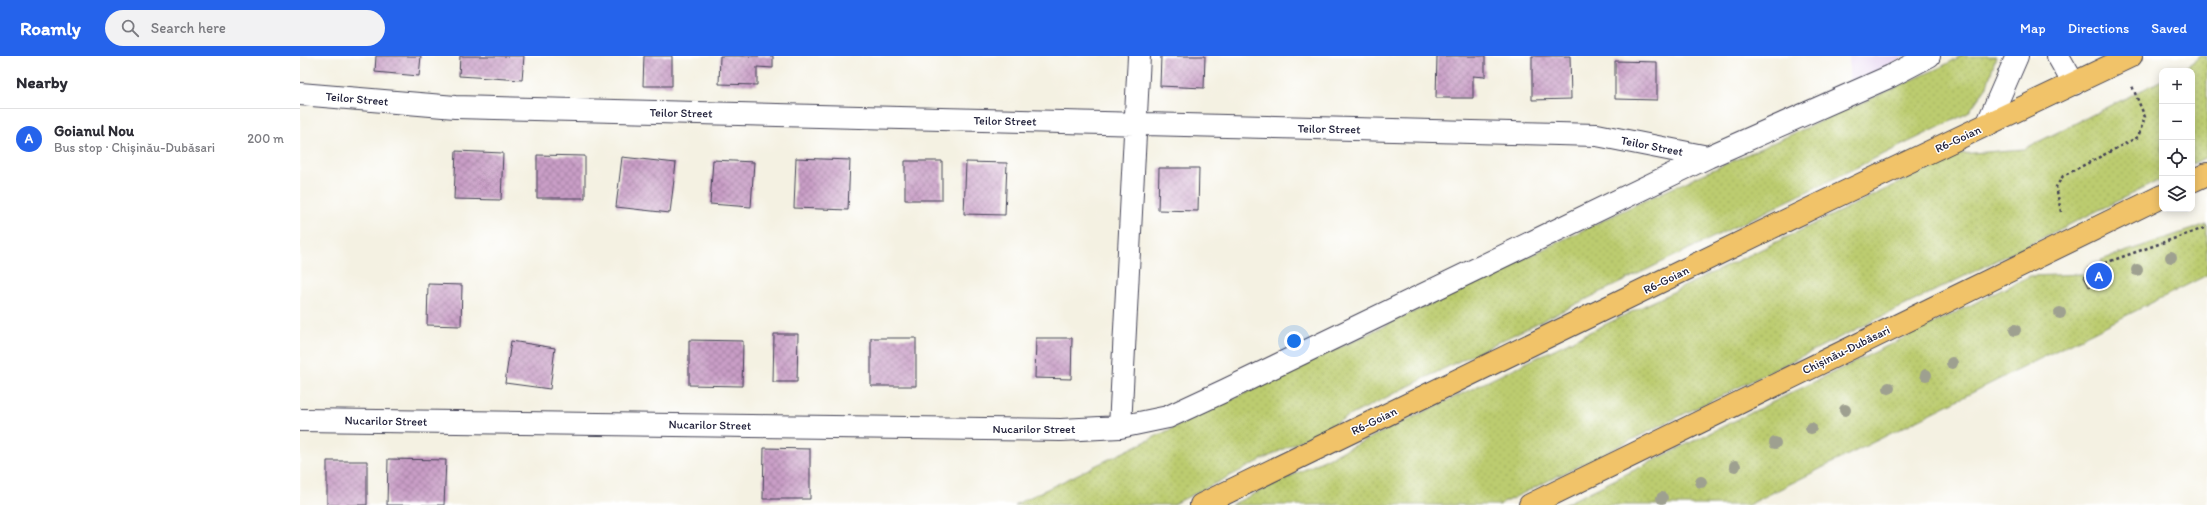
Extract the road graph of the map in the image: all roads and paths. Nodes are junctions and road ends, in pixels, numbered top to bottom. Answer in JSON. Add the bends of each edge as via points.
{"nodes":[{"id":1,"x":1139,"y":56,"type":"edge"},
{"id":2,"x":1929,"y":56,"type":"edge"},
{"id":3,"x":2016,"y":56,"type":"edge"},
{"id":4,"x":2058,"y":56,"type":"edge"},
{"id":5,"x":2131,"y":56,"type":"edge"},
{"id":6,"x":2074,"y":84,"type":"junction"},
{"id":7,"x":2132,"y":86,"type":"dead end"},
{"id":8,"x":300,"y":94,"type":"edge"},
{"id":9,"x":1136,"y":124,"type":"junction"},
{"id":10,"x":1987,"y":125,"type":"junction"},
{"id":11,"x":1708,"y":157,"type":"junction"},
{"id":12,"x":2207,"y":174,"type":"edge"},
{"id":13,"x":2195,"y":180,"type":"edge"},
{"id":14,"x":2159,"y":197,"type":"edge"},
{"id":15,"x":2061,"y":212,"type":"dead end"},
{"id":16,"x":2207,"y":227,"type":"edge"},
{"id":17,"x":2088,"y":269,"type":"dead end"},
{"id":18,"x":300,"y":420,"type":"edge"},
{"id":19,"x":1120,"y":427,"type":"junction"},
{"id":20,"x":1201,"y":505,"type":"edge"},
{"id":21,"x":1530,"y":505,"type":"edge"}],
"edges":[{"from":1,"to":9,"type":"street"},
{"from":2,"to":11,"type":"street","name":"Nucarilor Street","via":[[1891,76]]},
{"from":3,"to":10,"type":"street"},
{"from":4,"to":6,"type":"street"},
{"from":5,"to":6,"type":"main road","name":"R6-Goian"},
{"from":6,"to":10,"type":"main road","name":"R6-Goian"},
{"from":7,"to":15,"type":"path","via":[[2145,117],[2138,137],[2063,176],[2056,187]]},
{"from":8,"to":9,"type":"street","name":"Teilor Street","via":[[455,107]]},
{"from":9,"to":11,"type":"street","name":"Teilor Street","via":[[1597,135]]},
{"from":9,"to":19,"type":"street"},
{"from":10,"to":20,"type":"main road","name":"R6-Goian"},
{"from":11,"to":19,"type":"street","name":"Nucarilor Street","via":[[1168,417]]},
{"from":12,"to":13,"type":"main road"},
{"from":14,"to":21,"type":"main road","name":"Chișinău-Dubăsari"},
{"from":16,"to":17,"type":"path"},
{"from":18,"to":19,"type":"street","name":"Nucarilor Street","via":[[1061,430]]}]}
